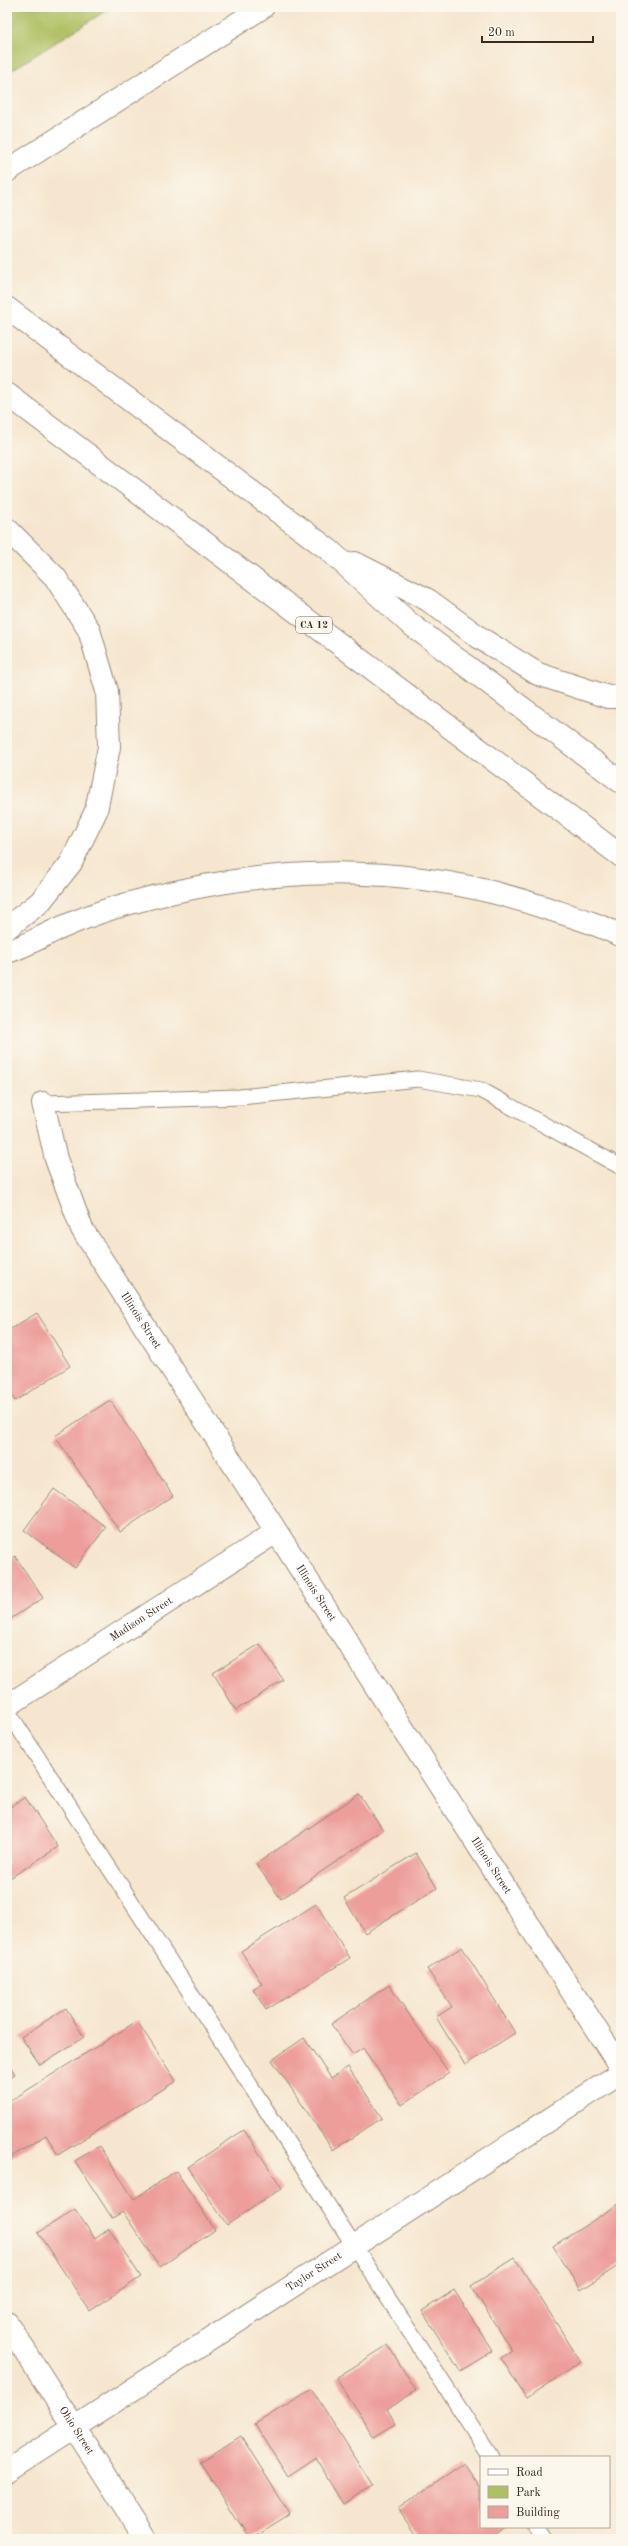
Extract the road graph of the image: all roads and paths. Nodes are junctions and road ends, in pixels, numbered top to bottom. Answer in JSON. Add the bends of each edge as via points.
{"nodes":[{"id":1,"x":263,"y":7,"type":"edge"},
{"id":2,"x":7,"y":172,"type":"edge"},
{"id":3,"x":7,"y":308,"type":"edge"},
{"id":4,"x":7,"y":394,"type":"edge"},
{"id":5,"x":7,"y":528,"type":"edge"},
{"id":6,"x":329,"y":550,"type":"junction"},
{"id":7,"x":621,"y":697,"type":"edge"},
{"id":8,"x":621,"y":782,"type":"edge"},
{"id":9,"x":621,"y":856,"type":"edge"},
{"id":10,"x":7,"y":928,"type":"edge"},
{"id":11,"x":621,"y":936,"type":"edge"},
{"id":12,"x":7,"y":952,"type":"edge"},
{"id":13,"x":42,"y":1103,"type":"joint"},
{"id":14,"x":621,"y":1167,"type":"edge"},
{"id":15,"x":276,"y":1532,"type":"junction"},
{"id":16,"x":7,"y":1706,"type":"edge"},
{"id":17,"x":7,"y":1710,"type":"edge"},
{"id":18,"x":621,"y":2068,"type":"edge"},
{"id":19,"x":621,"y":2073,"type":"edge"},
{"id":20,"x":355,"y":2245,"type":"junction"},
{"id":21,"x":7,"y":2323,"type":"edge"},
{"id":22,"x":75,"y":2427,"type":"junction"},
{"id":23,"x":490,"y":2456,"type":"edge"},
{"id":24,"x":7,"y":2471,"type":"edge"},
{"id":25,"x":537,"y":2528,"type":"edge"},
{"id":26,"x":146,"y":2539,"type":"edge"},
{"id":27,"x":544,"y":2539,"type":"edge"}],
"edges":[{"from":1,"to":2,"type":"main road"},
{"from":3,"to":6,"type":"main road"},
{"from":4,"to":9,"type":"main road","number":"CA 12"},
{"from":5,"to":10,"type":"main road","via":[[55,577],[89,630],[108,691],[109,747],[96,811],[71,863],[40,902]]},
{"from":6,"to":7,"type":"main road","via":[[428,600],[480,638],[538,674],[608,697]]},
{"from":6,"to":8,"type":"main road","via":[[409,623]]},
{"from":11,"to":12,"type":"main road","via":[[606,928],[510,896],[447,882],[374,873],[292,874],[198,886],[112,908]]},
{"from":13,"to":14,"type":"lane","via":[[240,1097],[418,1079],[481,1090]]},
{"from":13,"to":15,"type":"main road","name":"Illinois Street","via":[[56,1160],[82,1229]]},
{"from":15,"to":16,"type":"main road","name":"Madison Street"},
{"from":15,"to":18,"type":"main road","name":"Illinois Street"},
{"from":17,"to":20,"type":"lane"},
{"from":19,"to":20,"type":"main road","name":"Taylor Street"},
{"from":20,"to":22,"type":"main road","name":"Taylor Street"},
{"from":20,"to":23,"type":"lane"},
{"from":21,"to":22,"type":"main road","name":"Ohio Street"},
{"from":22,"to":24,"type":"main road","name":"Taylor Street"},
{"from":22,"to":26,"type":"main road","name":"Ohio Street"},
{"from":25,"to":27,"type":"lane"}]}
